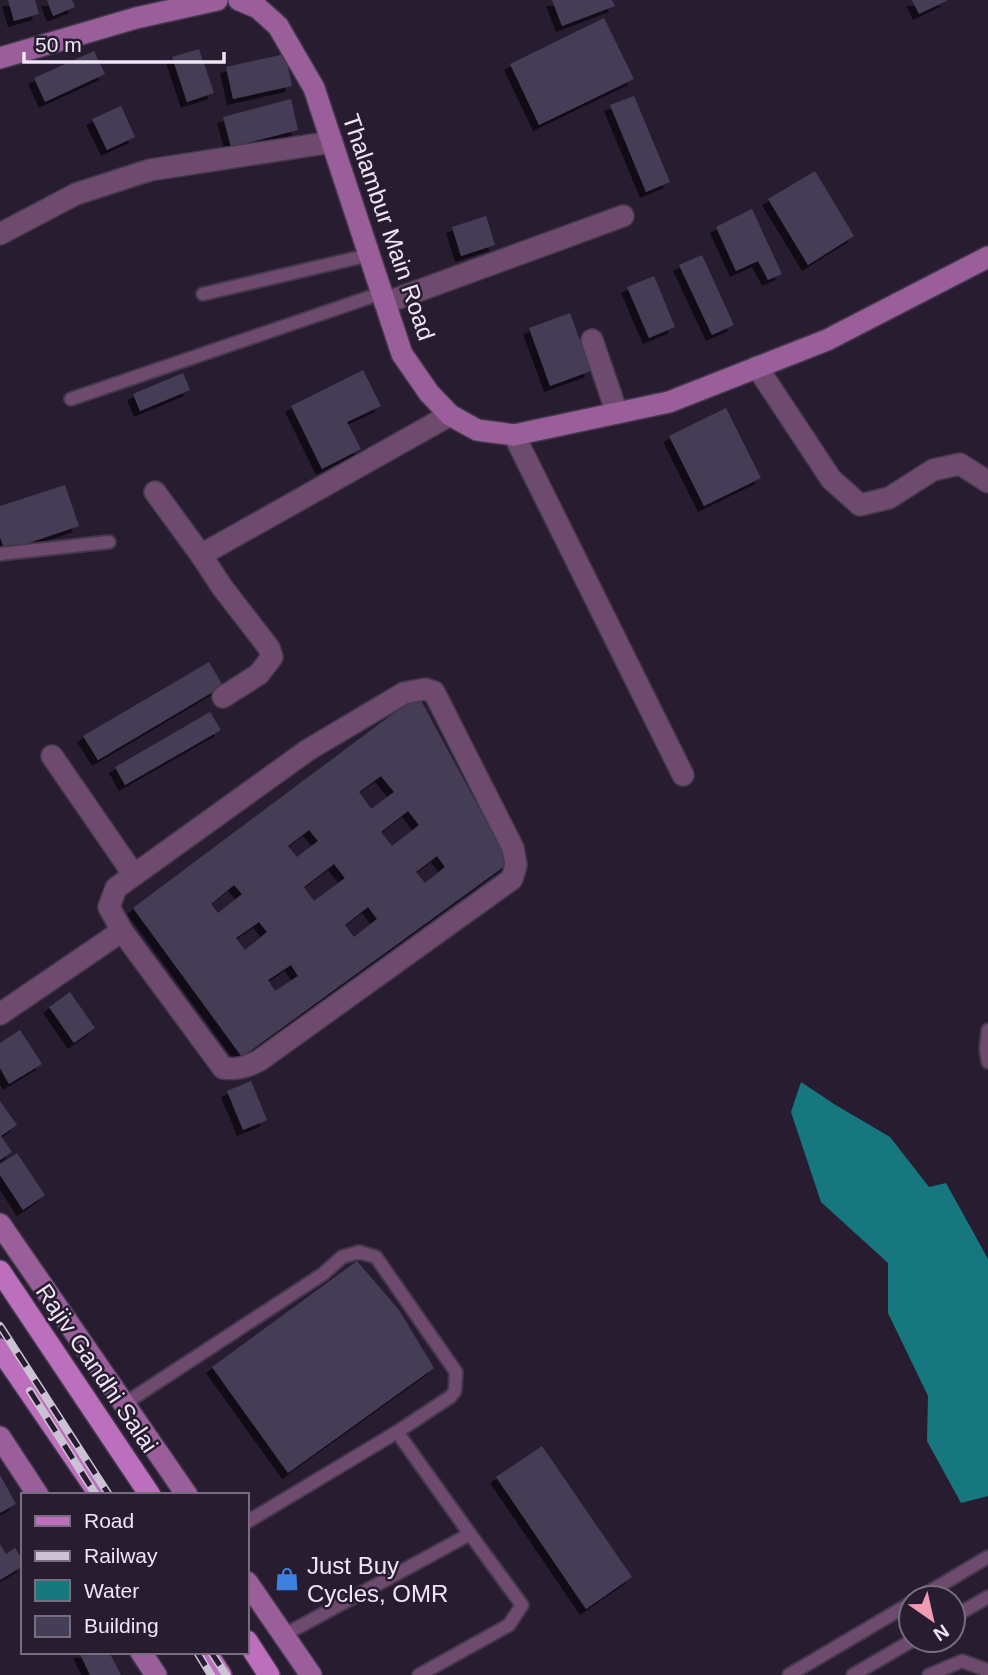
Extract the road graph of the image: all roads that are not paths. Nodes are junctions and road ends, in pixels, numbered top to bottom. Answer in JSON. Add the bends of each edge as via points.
{"nodes":[{"id":1,"x":217,"y":0,"type":"edge"},
{"id":2,"x":239,"y":0,"type":"edge"},
{"id":3,"x":0,"y":58,"type":"edge"},
{"id":4,"x":332,"y":142,"type":"junction"},
{"id":5,"x":623,"y":216,"type":"dead end"},
{"id":6,"x":0,"y":234,"type":"edge"},
{"id":7,"x":369,"y":255,"type":"junction"},
{"id":8,"x":988,"y":257,"type":"edge"},
{"id":9,"x":203,"y":294,"type":"dead end"},
{"id":10,"x":383,"y":298,"type":"junction"},
{"id":11,"x":592,"y":340,"type":"dead end"},
{"id":12,"x":757,"y":367,"type":"junction"},
{"id":13,"x":71,"y":399,"type":"dead end"},
{"id":14,"x":617,"y":413,"type":"junction"},
{"id":15,"x":450,"y":415,"type":"junction"},
{"id":16,"x":514,"y":435,"type":"junction"},
{"id":17,"x":988,"y":482,"type":"edge"},
{"id":18,"x":155,"y":492,"type":"dead end"},
{"id":19,"x":109,"y":542,"type":"dead end"},
{"id":20,"x":0,"y":554,"type":"edge"},
{"id":21,"x":201,"y":555,"type":"junction"},
{"id":22,"x":223,"y":697,"type":"dead end"},
{"id":23,"x":52,"y":756,"type":"dead end"},
{"id":24,"x":683,"y":775,"type":"dead end"},
{"id":25,"x":134,"y":875,"type":"junction"},
{"id":26,"x":122,"y":931,"type":"junction"},
{"id":27,"x":0,"y":1014,"type":"edge"},
{"id":28,"x":988,"y":1030,"type":"edge"},
{"id":29,"x":988,"y":1062,"type":"edge"},
{"id":30,"x":0,"y":1224,"type":"edge"},
{"id":31,"x":0,"y":1271,"type":"edge"},
{"id":32,"x":0,"y":1349,"type":"edge"},
{"id":33,"x":124,"y":1404,"type":"junction"},
{"id":34,"x":397,"y":1432,"type":"junction"},
{"id":35,"x":0,"y":1437,"type":"edge"},
{"id":36,"x":37,"y":1493,"type":"edge"},
{"id":37,"x":99,"y":1493,"type":"edge"},
{"id":38,"x":149,"y":1493,"type":"edge"},
{"id":39,"x":186,"y":1493,"type":"edge"},
{"id":40,"x":248,"y":1521,"type":"edge"},
{"id":41,"x":470,"y":1534,"type":"junction"},
{"id":42,"x":988,"y":1557,"type":"edge"},
{"id":43,"x":248,"y":1583,"type":"edge"},
{"id":44,"x":943,"y":1584,"type":"edge"},
{"id":45,"x":988,"y":1597,"type":"edge"},
{"id":46,"x":967,"y":1609,"type":"edge"},
{"id":47,"x":897,"y":1611,"type":"edge"},
{"id":48,"x":284,"y":1635,"type":"junction"},
{"id":49,"x":248,"y":1643,"type":"edge"},
{"id":50,"x":897,"y":1649,"type":"edge"},
{"id":51,"x":142,"y":1654,"type":"edge"},
{"id":52,"x":207,"y":1654,"type":"edge"},
{"id":53,"x":156,"y":1675,"type":"edge"},
{"id":54,"x":221,"y":1675,"type":"edge"},
{"id":55,"x":269,"y":1675,"type":"edge"},
{"id":56,"x":310,"y":1675,"type":"edge"},
{"id":57,"x":418,"y":1675,"type":"edge"},
{"id":58,"x":789,"y":1675,"type":"edge"},
{"id":59,"x":853,"y":1675,"type":"edge"},
{"id":60,"x":929,"y":1675,"type":"edge"},
{"id":61,"x":988,"y":1675,"type":"edge"}],
"edges":[{"from":1,"to":3,"type":"street","via":[[136,18]]},
{"from":2,"to":4,"type":"street","name":"Thalambur Main Road","via":[[258,8],[278,26],[314,88]]},
{"from":4,"to":6,"type":"street","via":[[150,170],[76,194]]},
{"from":4,"to":7,"type":"street","name":"Thalambur Main Road"},
{"from":5,"to":10,"type":"street"},
{"from":7,"to":9,"type":"lane"},
{"from":7,"to":10,"type":"street","name":"Thalambur Main Road"},
{"from":8,"to":12,"type":"street","name":"Thalambur Main Road","via":[[827,340]]},
{"from":10,"to":13,"type":"lane"},
{"from":10,"to":15,"type":"street","name":"Thalambur Main Road","via":[[402,354]]},
{"from":11,"to":14,"type":"street"},
{"from":12,"to":14,"type":"street","name":"Thalambur Main Road","via":[[669,402]]},
{"from":12,"to":17,"type":"street","via":[[831,479],[860,505],[890,498],[933,470],[960,464]]},
{"from":14,"to":16,"type":"street","name":"Thalambur Main Road"},
{"from":15,"to":16,"type":"street","name":"Thalambur Main Road","via":[[477,430]]},
{"from":15,"to":21,"type":"street"},
{"from":16,"to":24,"type":"street"},
{"from":18,"to":21,"type":"street"},
{"from":19,"to":20,"type":"lane"},
{"from":21,"to":22,"type":"street","via":[[272,657],[259,674]]},
{"from":23,"to":25,"type":"street"},
{"from":25,"to":26,"type":"street","via":[[116,888],[109,907]]},
{"from":25,"to":26,"type":"street","via":[[308,750],[404,693],[425,689],[434,692],[513,848],[516,865],[512,879],[252,1065],[236,1070],[223,1068]]},
{"from":26,"to":27,"type":"street"},
{"from":28,"to":29,"type":"lane"},
{"from":30,"to":33,"type":"street"},
{"from":31,"to":38,"type":"main road","name":"Rajiv Gandhi Salai"},
{"from":32,"to":37,"type":"main road"},
{"from":33,"to":34,"type":"lane","via":[[323,1274],[342,1256],[359,1252],[376,1256],[456,1372],[450,1397]]},
{"from":33,"to":39,"type":"street"},
{"from":34,"to":40,"type":"lane"},
{"from":34,"to":41,"type":"lane"},
{"from":35,"to":36,"type":"street"},
{"from":41,"to":48,"type":"lane"},
{"from":41,"to":57,"type":"lane","via":[[522,1605],[509,1625]]},
{"from":42,"to":44,"type":"lane"},
{"from":43,"to":48,"type":"street"},
{"from":45,"to":46,"type":"lane"},
{"from":47,"to":58,"type":"lane"},
{"from":48,"to":56,"type":"street"},
{"from":49,"to":55,"type":"main road"},
{"from":50,"to":59,"type":"lane"},
{"from":51,"to":53,"type":"street"},
{"from":52,"to":54,"type":"main road"},
{"from":60,"to":61,"type":"lane","via":[[961,1661],[985,1669]]}]}
